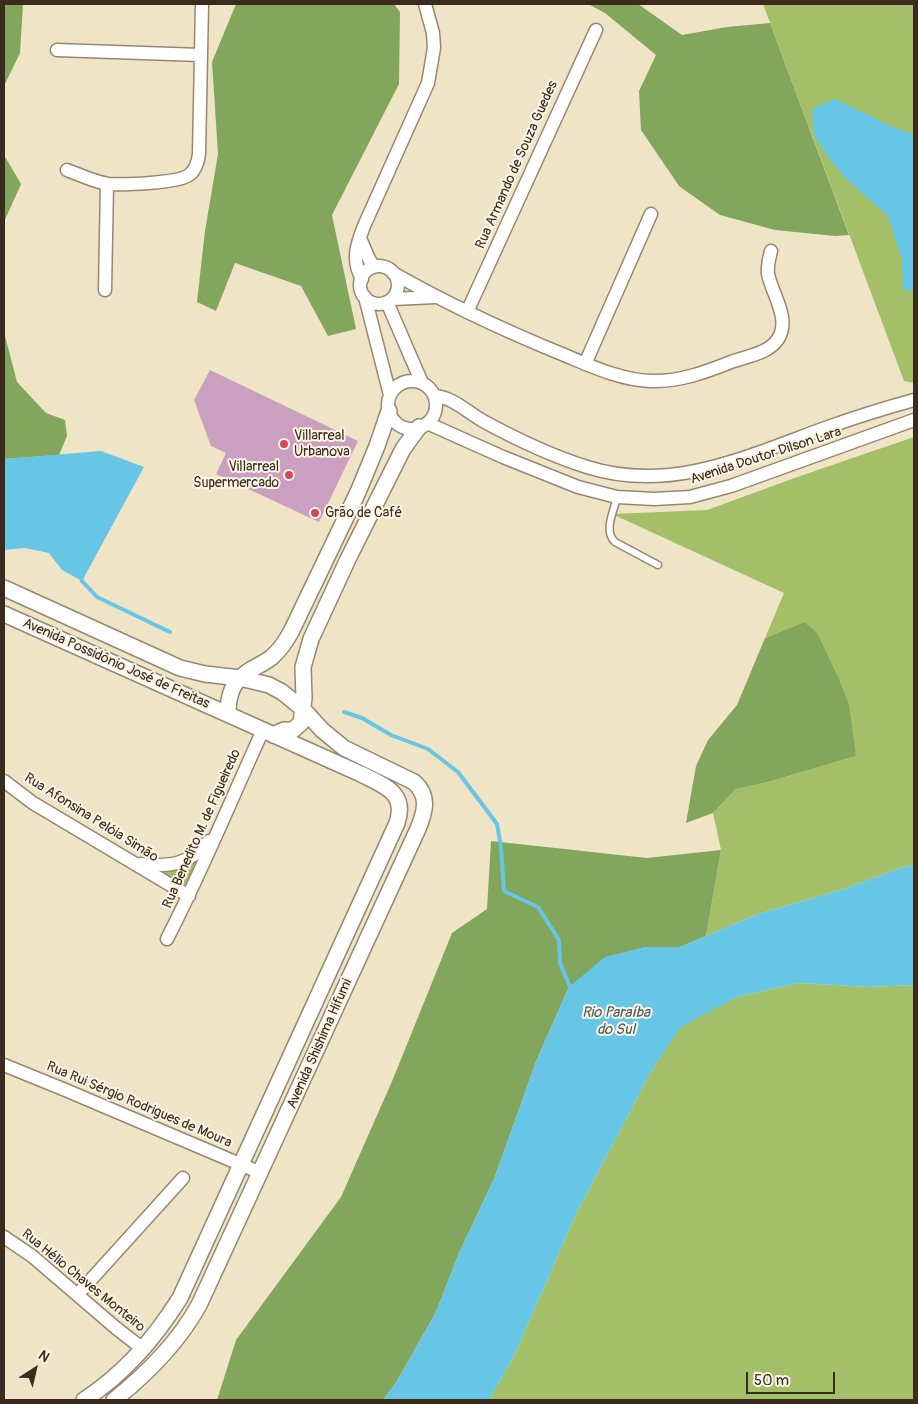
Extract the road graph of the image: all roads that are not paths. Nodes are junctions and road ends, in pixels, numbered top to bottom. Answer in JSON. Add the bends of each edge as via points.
{"nodes":[{"id":1,"x":425,"y":4,"type":"edge"},
{"id":2,"x":203,"y":7,"type":"edge"},
{"id":3,"x":596,"y":30,"type":"dead end"},
{"id":4,"x":57,"y":50,"type":"dead end"},
{"id":5,"x":200,"y":55,"type":"junction"},
{"id":6,"x":67,"y":170,"type":"dead end"},
{"id":7,"x":107,"y":184,"type":"junction"},
{"id":8,"x":652,"y":214,"type":"dead end"},
{"id":9,"x":360,"y":238,"type":"junction"},
{"id":10,"x":771,"y":251,"type":"dead end"},
{"id":11,"x":374,"y":267,"type":"junction"},
{"id":12,"x":393,"y":272,"type":"junction"},
{"id":13,"x":362,"y":279,"type":"junction"},
{"id":14,"x":105,"y":290,"type":"dead end"},
{"id":15,"x":365,"y":297,"type":"junction"},
{"id":16,"x":435,"y":297,"type":"junction"},
{"id":17,"x":390,"y":300,"type":"junction"},
{"id":18,"x":466,"y":312,"type":"junction"},
{"id":19,"x":585,"y":364,"type":"junction"},
{"id":20,"x":422,"y":383,"type":"junction"},
{"id":21,"x":390,"y":395,"type":"junction"},
{"id":22,"x":434,"y":396,"type":"junction"},
{"id":23,"x":914,"y":400,"type":"edge"},
{"id":24,"x":389,"y":411,"type":"junction"},
{"id":25,"x":914,"y":420,"type":"edge"},
{"id":26,"x":423,"y":425,"type":"junction"},
{"id":27,"x":725,"y":464,"type":"junction"},
{"id":28,"x":731,"y":486,"type":"junction"},
{"id":29,"x":617,"y":497,"type":"junction"},
{"id":30,"x":658,"y":565,"type":"dead end"},
{"id":31,"x":4,"y":588,"type":"edge"},
{"id":32,"x":4,"y":614,"type":"edge"},
{"id":33,"x":234,"y":677,"type":"junction"},
{"id":34,"x":305,"y":711,"type":"junction"},
{"id":35,"x":228,"y":714,"type":"junction"},
{"id":36,"x":268,"y":733,"type":"junction"},
{"id":37,"x":4,"y":781,"type":"edge"},
{"id":38,"x":214,"y":836,"type":"junction"},
{"id":39,"x":136,"y":864,"type":"junction"},
{"id":40,"x":189,"y":896,"type":"junction"},
{"id":41,"x":167,"y":939,"type":"dead end"},
{"id":42,"x":4,"y":1065,"type":"edge"},
{"id":43,"x":242,"y":1165,"type":"junction"},
{"id":44,"x":261,"y":1173,"type":"junction"},
{"id":45,"x":184,"y":1178,"type":"dead end"},
{"id":46,"x":4,"y":1237,"type":"edge"},
{"id":47,"x":78,"y":1294,"type":"junction"},
{"id":48,"x":143,"y":1349,"type":"junction"},
{"id":49,"x":84,"y":1400,"type":"edge"},
{"id":50,"x":114,"y":1400,"type":"edge"}],
"edges":[{"from":1,"to":9,"type":"street","via":[[434,48],[428,83]]},
{"from":2,"to":5,"type":"street"},
{"from":3,"to":18,"type":"street","name":"Rua Armando de Souza Guedes"},
{"from":4,"to":5,"type":"street"},
{"from":5,"to":7,"type":"street","via":[[199,154],[192,172],[184,178],[171,180]]},
{"from":6,"to":7,"type":"street"},
{"from":7,"to":14,"type":"street"},
{"from":8,"to":19,"type":"street"},
{"from":9,"to":11,"type":"street"},
{"from":9,"to":13,"type":"street","via":[[355,260]]},
{"from":10,"to":19,"type":"street","via":[[768,273],[783,322],[780,336],[770,348],[698,374],[659,381],[627,378]]},
{"from":11,"to":12,"type":"street","via":[[382,266]]},
{"from":11,"to":13,"type":"street"},
{"from":12,"to":16,"type":"street"},
{"from":12,"to":17,"type":"street","via":[[398,290]]},
{"from":13,"to":15,"type":"street"},
{"from":15,"to":17,"type":"street","via":[[375,303]]},
{"from":15,"to":21,"type":"street"},
{"from":16,"to":17,"type":"street"},
{"from":16,"to":18,"type":"street"},
{"from":17,"to":20,"type":"street"},
{"from":18,"to":19,"type":"street"},
{"from":20,"to":21,"type":"street","via":[[407,381],[394,388]]},
{"from":20,"to":22,"type":"street"},
{"from":21,"to":24,"type":"street"},
{"from":22,"to":26,"type":"street","via":[[435,410]]},
{"from":22,"to":27,"type":"street","name":"Avenida Doutor Dilson Lara","via":[[446,398],[533,445],[600,470],[625,475],[668,476]]},
{"from":23,"to":27,"type":"street","name":"Avenida Doutor Dilson Lara","via":[[828,426]]},
{"from":24,"to":26,"type":"street","via":[[401,426],[413,428]]},
{"from":24,"to":33,"type":"street","via":[[358,492],[284,645],[273,657]]},
{"from":25,"to":28,"type":"street","name":"Avenida Doutor Dilson Lara"},
{"from":26,"to":29,"type":"street","name":"Avenida Doutor Dilson Lara","via":[[559,480]]},
{"from":26,"to":34,"type":"street","via":[[403,449],[312,639],[303,667]]},
{"from":27,"to":28,"type":"street"},
{"from":28,"to":29,"type":"street","name":"Avenida Doutor Dilson Lara","via":[[690,497]]},
{"from":29,"to":30,"type":"lane","via":[[608,532],[610,538]]},
{"from":31,"to":33,"type":"street","name":"Avenida Possidônio José de Freitas","via":[[180,668]]},
{"from":32,"to":35,"type":"street","name":"Avenida Possidônio José de Freitas"},
{"from":33,"to":34,"type":"street","name":"Avenida Possidônio José de Freitas","via":[[269,685]]},
{"from":33,"to":35,"type":"street"},
{"from":34,"to":36,"type":"street","via":[[298,727],[293,730]]},
{"from":34,"to":44,"type":"street","name":"Avenida Shishima Hifumi","via":[[344,748],[414,782],[422,790],[425,807],[420,825]]},
{"from":35,"to":36,"type":"street","name":"Avenida Possidônio José de Freitas"},
{"from":36,"to":38,"type":"street","name":"Rua Benedito M. de Figueiredo"},
{"from":36,"to":43,"type":"street","name":"Avenida Shishima Hifumi","via":[[380,784],[397,797],[400,809],[397,823]]},
{"from":37,"to":39,"type":"street","name":"Rua Afonsina Pelóia Simão","via":[[33,803]]},
{"from":38,"to":39,"type":"street","via":[[197,854],[183,862],[162,866]]},
{"from":38,"to":40,"type":"street","name":"Rua Benedito M. de Figueiredo"},
{"from":39,"to":40,"type":"street","name":"Rua Afonsina Pelóia Simão"},
{"from":40,"to":41,"type":"street","name":"Rua Benedito M. de Figueiredo"},
{"from":42,"to":43,"type":"street","name":"Rua Rui Sérgio Rodrigues de Moura"},
{"from":43,"to":44,"type":"street","name":"Rua Rui Sérgio Rodrigues de Moura"},
{"from":43,"to":48,"type":"street","name":"Avenida Shishima Hifumi","via":[[180,1298]]},
{"from":44,"to":50,"type":"street","name":"Avenida Shishima Hifumi","via":[[192,1318],[164,1355]]},
{"from":45,"to":47,"type":"street"},
{"from":46,"to":47,"type":"street","name":"Rua Hélio Chaves Monteiro"},
{"from":47,"to":48,"type":"street","name":"Rua Hélio Chaves Monteiro"},
{"from":48,"to":49,"type":"street","name":"Avenida Shishima Hifumi","via":[[118,1374]]}]}
